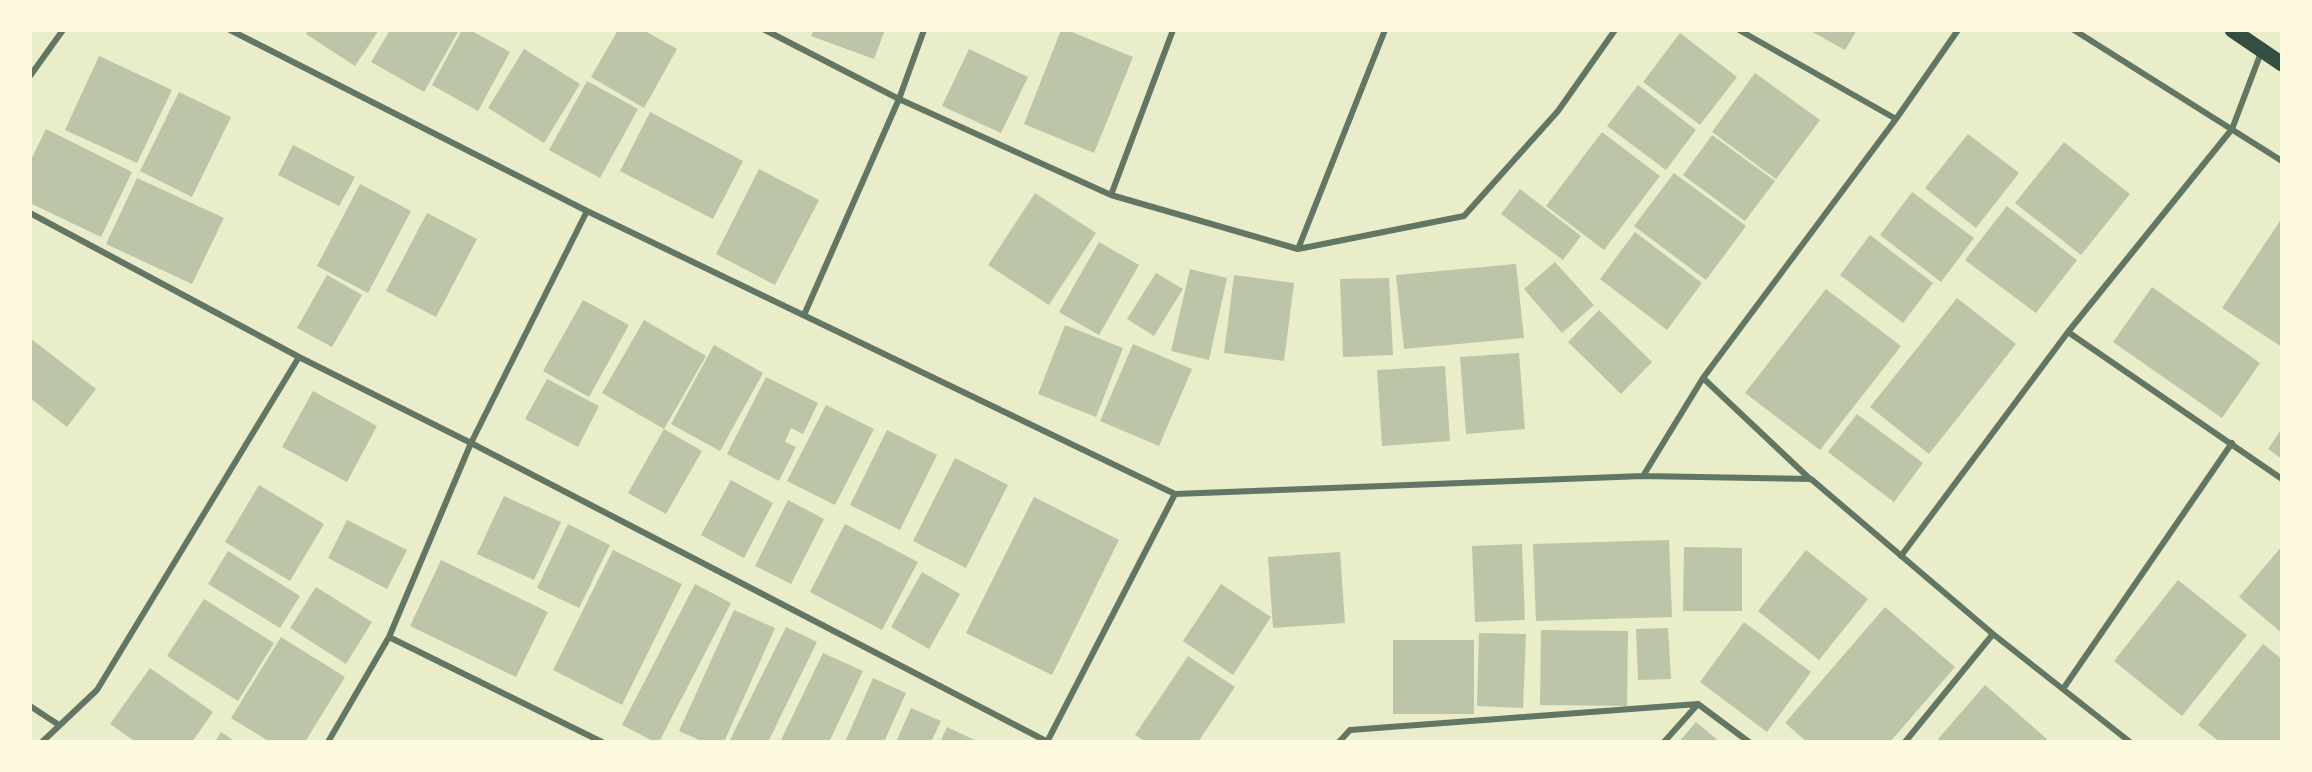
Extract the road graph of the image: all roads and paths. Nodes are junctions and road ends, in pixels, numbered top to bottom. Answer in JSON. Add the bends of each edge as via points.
{"nodes":[{"id":1,"x":63,"y":30,"type":"edge"},
{"id":2,"x":230,"y":30,"type":"edge"},
{"id":3,"x":765,"y":30,"type":"edge"},
{"id":4,"x":924,"y":30,"type":"edge"},
{"id":5,"x":1173,"y":30,"type":"edge"},
{"id":6,"x":1385,"y":30,"type":"edge"},
{"id":7,"x":1615,"y":30,"type":"edge"},
{"id":8,"x":1739,"y":30,"type":"edge"},
{"id":9,"x":1958,"y":30,"type":"edge"},
{"id":10,"x":2074,"y":30,"type":"edge"},
{"id":11,"x":2232,"y":30,"type":"edge"},
{"id":12,"x":2262,"y":50,"type":"junction"},
{"id":13,"x":2282,"y":63,"type":"edge"},
{"id":14,"x":30,"y":76,"type":"edge"},
{"id":15,"x":899,"y":99,"type":"junction"},
{"id":16,"x":1896,"y":119,"type":"junction"},
{"id":17,"x":2232,"y":129,"type":"junction"},
{"id":18,"x":2282,"y":161,"type":"edge"},
{"id":19,"x":1111,"y":195,"type":"junction"},
{"id":20,"x":587,"y":211,"type":"junction"},
{"id":21,"x":30,"y":213,"type":"edge"},
{"id":22,"x":1298,"y":249,"type":"junction"},
{"id":23,"x":804,"y":315,"type":"junction"},
{"id":24,"x":2068,"y":332,"type":"junction"},
{"id":25,"x":299,"y":357,"type":"junction"},
{"id":26,"x":1703,"y":378,"type":"junction"},
{"id":27,"x":471,"y":443,"type":"junction"},
{"id":28,"x":2232,"y":443,"type":"junction"},
{"id":29,"x":1643,"y":476,"type":"junction"},
{"id":30,"x":2282,"y":478,"type":"edge"},
{"id":31,"x":1811,"y":479,"type":"junction"},
{"id":32,"x":1175,"y":494,"type":"junction"},
{"id":33,"x":1901,"y":556,"type":"junction"},
{"id":34,"x":1993,"y":634,"type":"junction"},
{"id":35,"x":389,"y":637,"type":"junction"},
{"id":36,"x":2062,"y":689,"type":"junction"},
{"id":37,"x":1698,"y":704,"type":"junction"},
{"id":38,"x":30,"y":705,"type":"edge"},
{"id":39,"x":59,"y":725,"type":"junction"},
{"id":40,"x":42,"y":742,"type":"edge"},
{"id":41,"x":328,"y":742,"type":"edge"},
{"id":42,"x":602,"y":742,"type":"edge"},
{"id":43,"x":1048,"y":742,"type":"edge"},
{"id":44,"x":1340,"y":742,"type":"edge"},
{"id":45,"x":1664,"y":742,"type":"edge"},
{"id":46,"x":1749,"y":742,"type":"edge"},
{"id":47,"x":1905,"y":742,"type":"edge"},
{"id":48,"x":2130,"y":742,"type":"edge"}],
"edges":[{"from":1,"to":14,"type":"street"},
{"from":2,"to":20,"type":"street"},
{"from":3,"to":15,"type":"street"},
{"from":4,"to":15,"type":"street"},
{"from":5,"to":19,"type":"street"},
{"from":6,"to":22,"type":"street"},
{"from":7,"to":22,"type":"street","via":[[1558,111],[1464,216]]},
{"from":8,"to":16,"type":"street"},
{"from":9,"to":16,"type":"street"},
{"from":10,"to":17,"type":"street"},
{"from":11,"to":12,"type":"main road"},
{"from":12,"to":13,"type":"main road"},
{"from":12,"to":17,"type":"street"},
{"from":15,"to":19,"type":"street"},
{"from":15,"to":23,"type":"street"},
{"from":16,"to":26,"type":"street"},
{"from":17,"to":18,"type":"street"},
{"from":17,"to":24,"type":"street"},
{"from":19,"to":22,"type":"street"},
{"from":20,"to":23,"type":"street"},
{"from":20,"to":27,"type":"street"},
{"from":21,"to":25,"type":"street"},
{"from":23,"to":32,"type":"street"},
{"from":24,"to":28,"type":"street"},
{"from":24,"to":33,"type":"street"},
{"from":25,"to":27,"type":"street"},
{"from":25,"to":39,"type":"street","via":[[97,690]]},
{"from":26,"to":29,"type":"street"},
{"from":26,"to":31,"type":"street"},
{"from":27,"to":35,"type":"street"},
{"from":27,"to":43,"type":"street"},
{"from":28,"to":30,"type":"street"},
{"from":28,"to":36,"type":"street"},
{"from":29,"to":31,"type":"street"},
{"from":29,"to":32,"type":"street"},
{"from":31,"to":33,"type":"street"},
{"from":32,"to":43,"type":"street"},
{"from":33,"to":34,"type":"street"},
{"from":34,"to":36,"type":"street"},
{"from":34,"to":47,"type":"street"},
{"from":35,"to":41,"type":"street"},
{"from":35,"to":42,"type":"street"},
{"from":36,"to":48,"type":"street"},
{"from":37,"to":44,"type":"street","via":[[1350,730]]},
{"from":37,"to":45,"type":"street"},
{"from":37,"to":46,"type":"street"},
{"from":38,"to":39,"type":"street"},
{"from":39,"to":40,"type":"street"}]}
